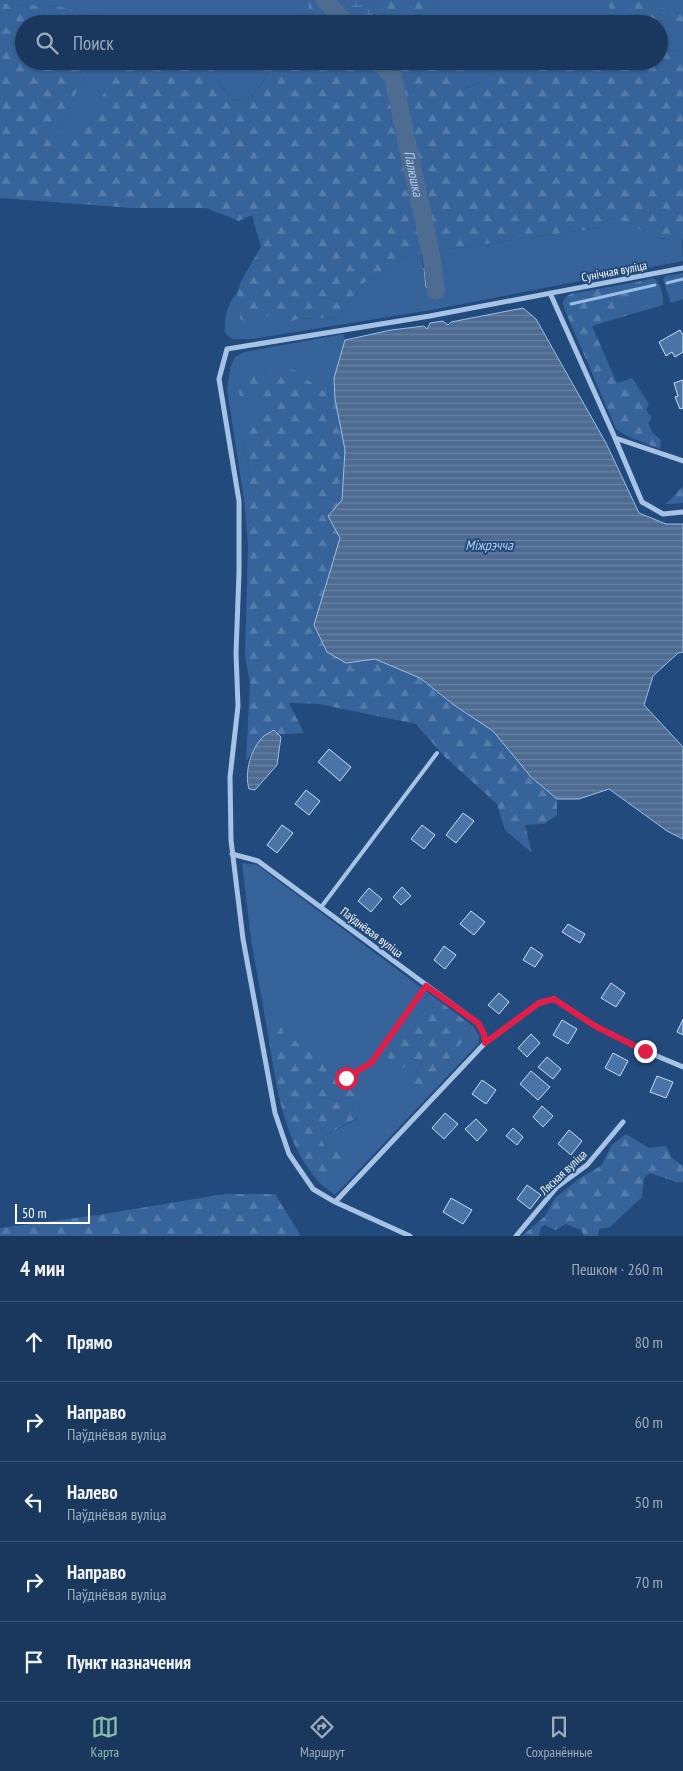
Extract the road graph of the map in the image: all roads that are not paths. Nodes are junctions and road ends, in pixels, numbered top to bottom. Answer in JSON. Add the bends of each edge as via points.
{"nodes":[{"id":1,"x":683,"y":268,"type":"edge"},
{"id":2,"x":550,"y":293,"type":"junction"},
{"id":3,"x":615,"y":438,"type":"junction"},
{"id":4,"x":683,"y":461,"type":"edge"},
{"id":5,"x":683,"y":512,"type":"edge"},
{"id":6,"x":437,"y":753,"type":"dead end"},
{"id":7,"x":232,"y":854,"type":"junction"},
{"id":8,"x":322,"y":906,"type":"junction"},
{"id":9,"x":426,"y":986,"type":"junction"},
{"id":10,"x":485,"y":1043,"type":"junction"},
{"id":11,"x":683,"y":1067,"type":"edge"},
{"id":12,"x":346,"y":1078,"type":"dead end"},
{"id":13,"x":623,"y":1122,"type":"dead end"},
{"id":14,"x":335,"y":1202,"type":"junction"},
{"id":15,"x":410,"y":1236,"type":"edge"},
{"id":16,"x":516,"y":1236,"type":"edge"}],
"edges":[{"from":1,"to":2,"type":"street","name":"Сунічная вуліца"},
{"from":2,"to":3,"type":"street"},
{"from":2,"to":7,"type":"street","name":"Сунічная вуліца","via":[[227,349],[219,379],[239,510],[238,706],[230,777]]},
{"from":3,"to":4,"type":"street"},
{"from":3,"to":5,"type":"street","via":[[642,502],[664,514]]},
{"from":6,"to":8,"type":"lane"},
{"from":7,"to":8,"type":"street","name":"Паўднёвая вуліца","via":[[258,861]]},
{"from":7,"to":14,"type":"street","via":[[242,939],[275,1113],[289,1154],[313,1189]]},
{"from":8,"to":9,"type":"street","name":"Паўднёвая вуліца"},
{"from":9,"to":10,"type":"street","name":"Паўднёвая вуліца","via":[[478,1023]]},
{"from":9,"to":12,"type":"lane","via":[[371,1063]]},
{"from":10,"to":11,"type":"street","via":[[539,1003],[554,999],[595,1026]]},
{"from":10,"to":14,"type":"street"},
{"from":13,"to":16,"type":"street","name":"Лясная вуліца","via":[[587,1166],[557,1187]]},
{"from":14,"to":15,"type":"street"}]}
